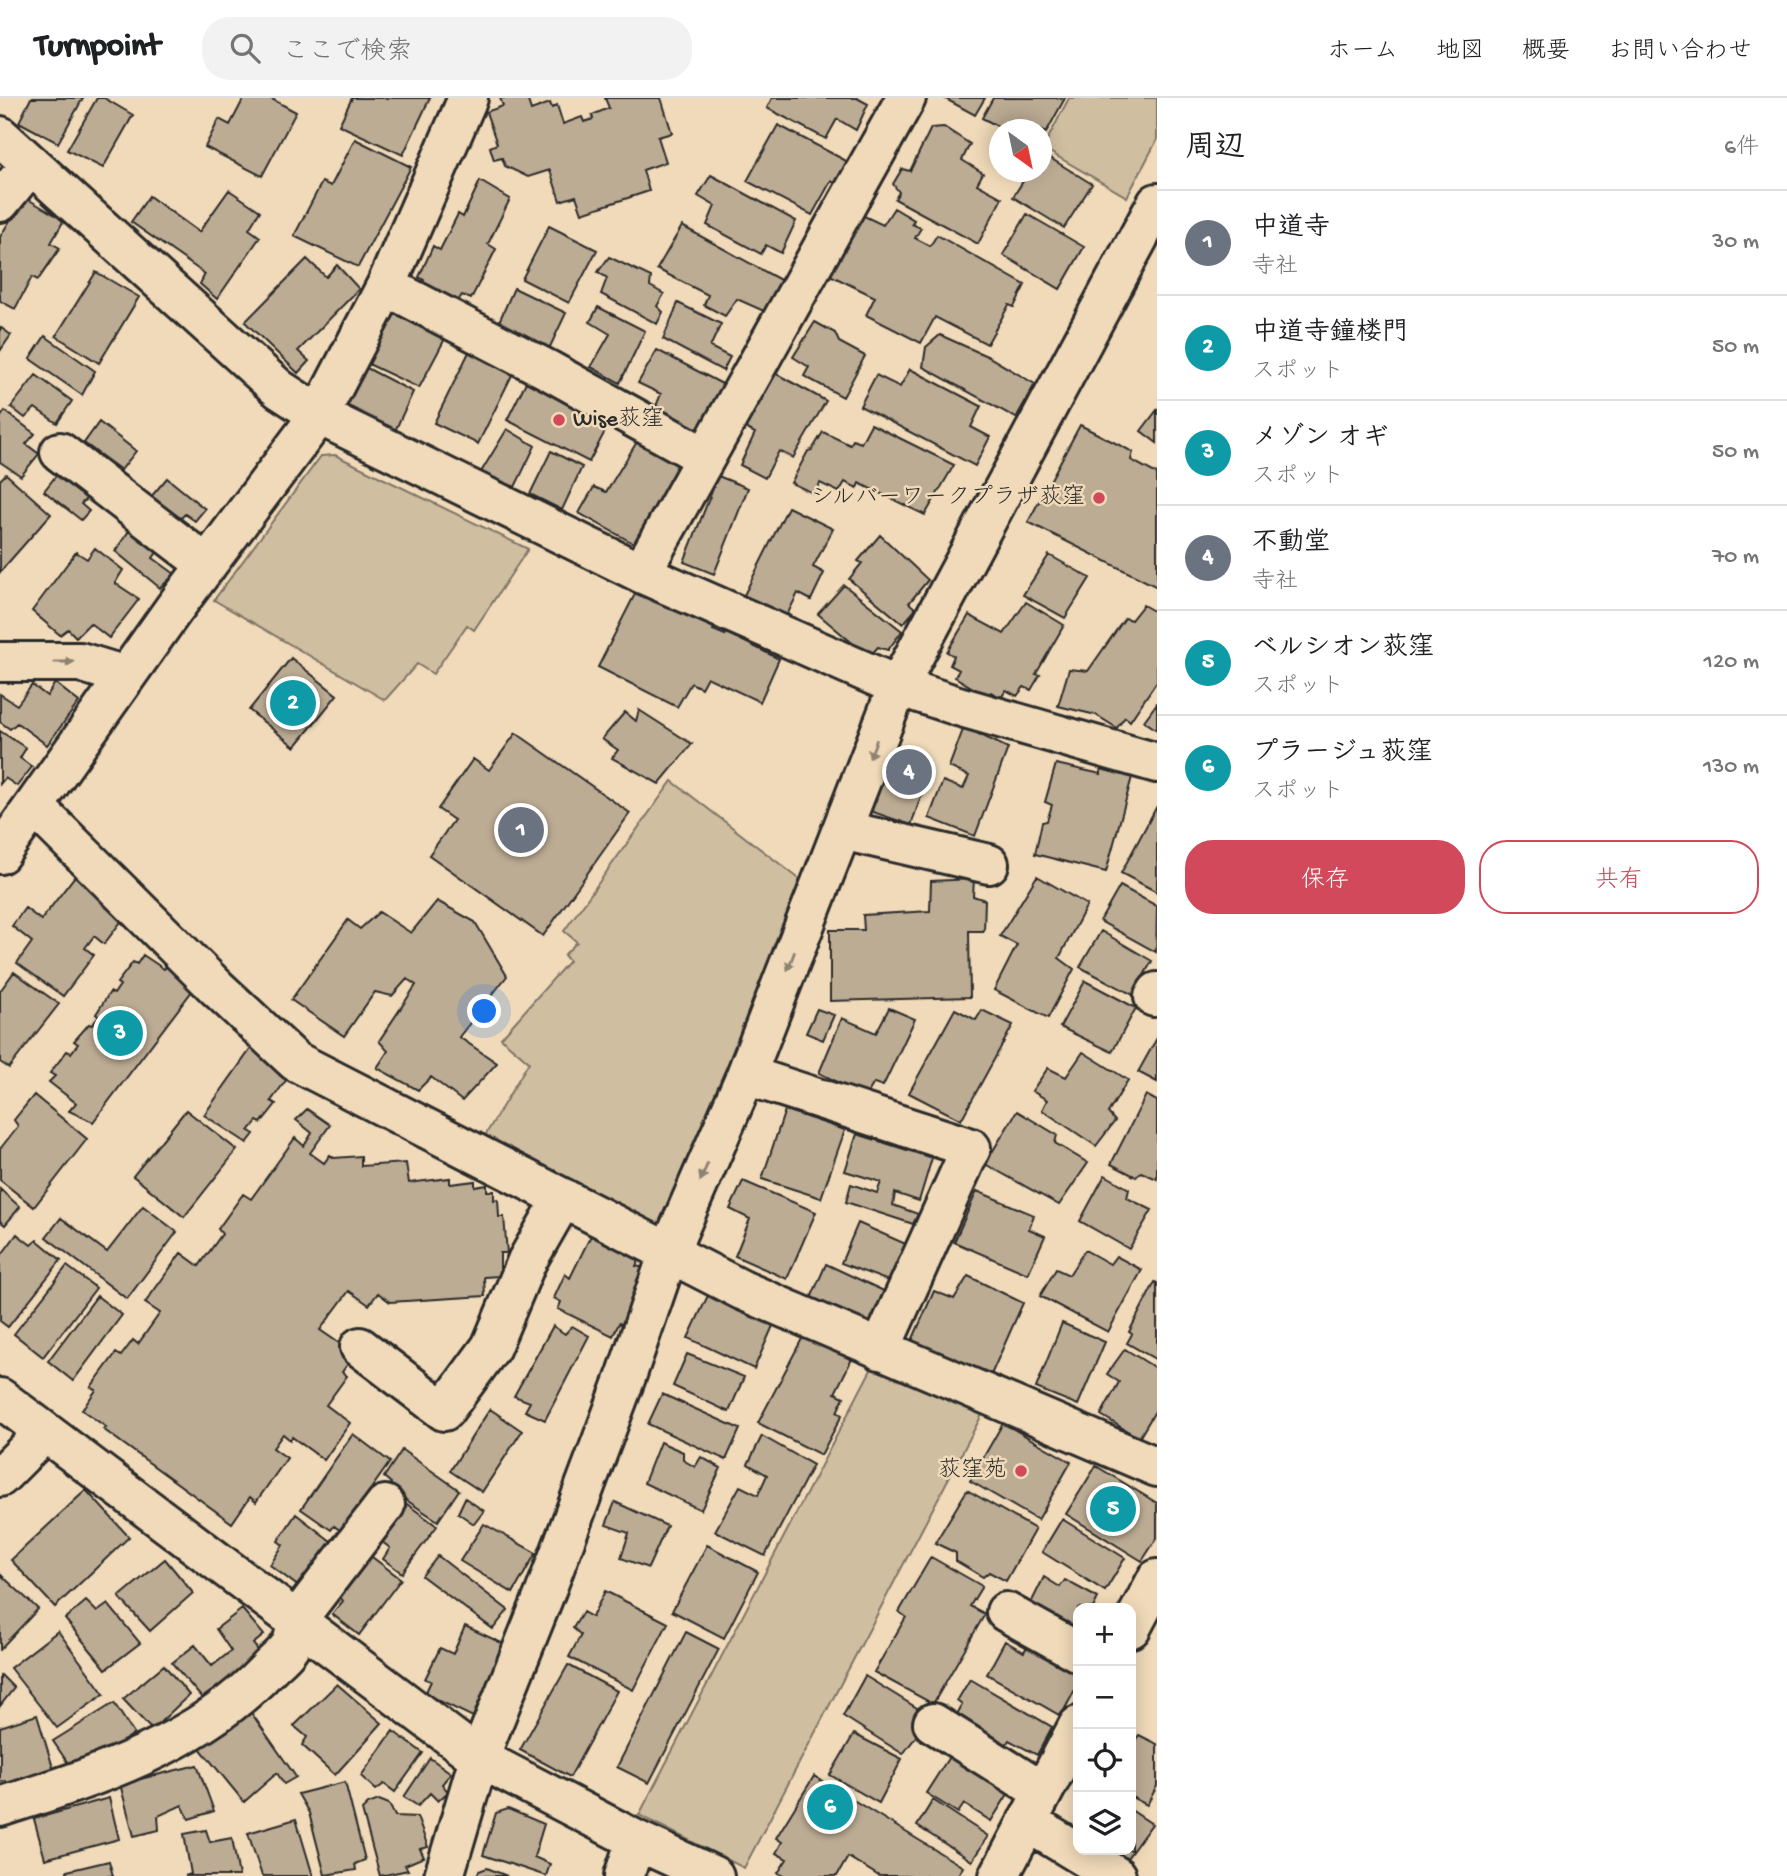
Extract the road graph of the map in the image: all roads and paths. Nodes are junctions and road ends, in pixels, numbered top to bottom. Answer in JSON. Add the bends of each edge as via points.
{"nodes":[{"id":1,"x":468,"y":98,"type":"edge"},
{"id":2,"x":906,"y":98,"type":"edge"},
{"id":3,"x":0,"y":136,"type":"edge"},
{"id":4,"x":31,"y":164,"type":"junction"},
{"id":5,"x":0,"y":202,"type":"edge"},
{"id":6,"x":1157,"y":203,"type":"edge"},
{"id":7,"x":386,"y":286,"type":"junction"},
{"id":8,"x":319,"y":415,"type":"junction"},
{"id":9,"x":60,"y":452,"type":"dead end"},
{"id":10,"x":705,"y":457,"type":"junction"},
{"id":11,"x":207,"y":565,"type":"junction"},
{"id":12,"x":641,"y":573,"type":"junction"},
{"id":13,"x":0,"y":662,"type":"edge"},
{"id":14,"x":126,"y":676,"type":"junction"},
{"id":15,"x":898,"y":686,"type":"junction"},
{"id":16,"x":1157,"y":763,"type":"edge"},
{"id":17,"x":35,"y":807,"type":"junction"},
{"id":18,"x":842,"y":830,"type":"junction"},
{"id":19,"x":0,"y":854,"type":"edge"},
{"id":20,"x":989,"y":864,"type":"dead end"},
{"id":21,"x":746,"y":1075,"type":"junction"},
{"id":22,"x":563,"y":1198,"type":"junction"},
{"id":23,"x":669,"y":1252,"type":"junction"},
{"id":24,"x":360,"y":1347,"type":"dead end"},
{"id":25,"x":880,"y":1350,"type":"junction"},
{"id":26,"x":0,"y":1398,"type":"edge"},
{"id":27,"x":44,"y":1433,"type":"junction"},
{"id":28,"x":1157,"y":1467,"type":"edge"},
{"id":29,"x":0,"y":1477,"type":"edge"},
{"id":30,"x":385,"y":1505,"type":"dead end"},
{"id":31,"x":1157,"y":1579,"type":"edge"},
{"id":32,"x":1006,"y":1612,"type":"dead end"},
{"id":33,"x":1136,"y":1619,"type":"edge"},
{"id":34,"x":296,"y":1621,"type":"junction"},
{"id":35,"x":1073,"y":1649,"type":"edge"},
{"id":36,"x":933,"y":1723,"type":"dead end"},
{"id":37,"x":1076,"y":1729,"type":"edge"},
{"id":38,"x":479,"y":1758,"type":"junction"},
{"id":39,"x":0,"y":1807,"type":"edge"},
{"id":40,"x":1035,"y":1807,"type":"junction"},
{"id":41,"x":636,"y":1840,"type":"junction"},
{"id":42,"x":444,"y":1876,"type":"edge"},
{"id":43,"x":624,"y":1876,"type":"edge"},
{"id":44,"x":714,"y":1876,"type":"edge"},
{"id":45,"x":999,"y":1876,"type":"edge"},
{"id":46,"x":1116,"y":1876,"type":"edge"}],
"edges":[{"from":1,"to":7,"type":"street"},
{"from":2,"to":10,"type":"street"},
{"from":3,"to":4,"type":"street"},
{"from":4,"to":5,"type":"street"},
{"from":4,"to":8,"type":"street","via":[[279,388]]},
{"from":6,"to":15,"type":"street"},
{"from":7,"to":8,"type":"street"},
{"from":7,"to":10,"type":"street"},
{"from":8,"to":11,"type":"street"},
{"from":8,"to":12,"type":"street"},
{"from":9,"to":11,"type":"street"},
{"from":10,"to":12,"type":"street"},
{"from":11,"to":14,"type":"street"},
{"from":12,"to":15,"type":"street"},
{"from":13,"to":14,"type":"street","one_way":true,"via":[[80,662]]},
{"from":14,"to":17,"type":"street"},
{"from":15,"to":16,"type":"street"},
{"from":15,"to":18,"type":"street","one_way":true},
{"from":17,"to":19,"type":"street"},
{"from":17,"to":22,"type":"street","via":[[295,1061]]},
{"from":18,"to":20,"type":"street"},
{"from":18,"to":21,"type":"street","one_way":true},
{"from":21,"to":23,"type":"street","one_way":true},
{"from":21,"to":25,"type":"street","via":[[971,1148]]},
{"from":22,"to":23,"type":"street"},
{"from":22,"to":24,"type":"street","via":[[527,1261],[491,1347],[444,1411]]},
{"from":23,"to":25,"type":"street","via":[[742,1290]]},
{"from":23,"to":38,"type":"street","via":[[545,1593]]},
{"from":25,"to":28,"type":"street"},
{"from":26,"to":27,"type":"street"},
{"from":27,"to":29,"type":"street"},
{"from":27,"to":34,"type":"street"},
{"from":30,"to":34,"type":"street"},
{"from":31,"to":33,"type":"street"},
{"from":32,"to":35,"type":"street"},
{"from":34,"to":38,"type":"street"},
{"from":34,"to":39,"type":"street","via":[[292,1643],[245,1694],[204,1722],[142,1756]]},
{"from":36,"to":40,"type":"street"},
{"from":37,"to":40,"type":"street"},
{"from":38,"to":41,"type":"street"},
{"from":38,"to":42,"type":"street"},
{"from":40,"to":45,"type":"street"},
{"from":40,"to":46,"type":"street"},
{"from":41,"to":43,"type":"street"},
{"from":41,"to":44,"type":"street"}]}
